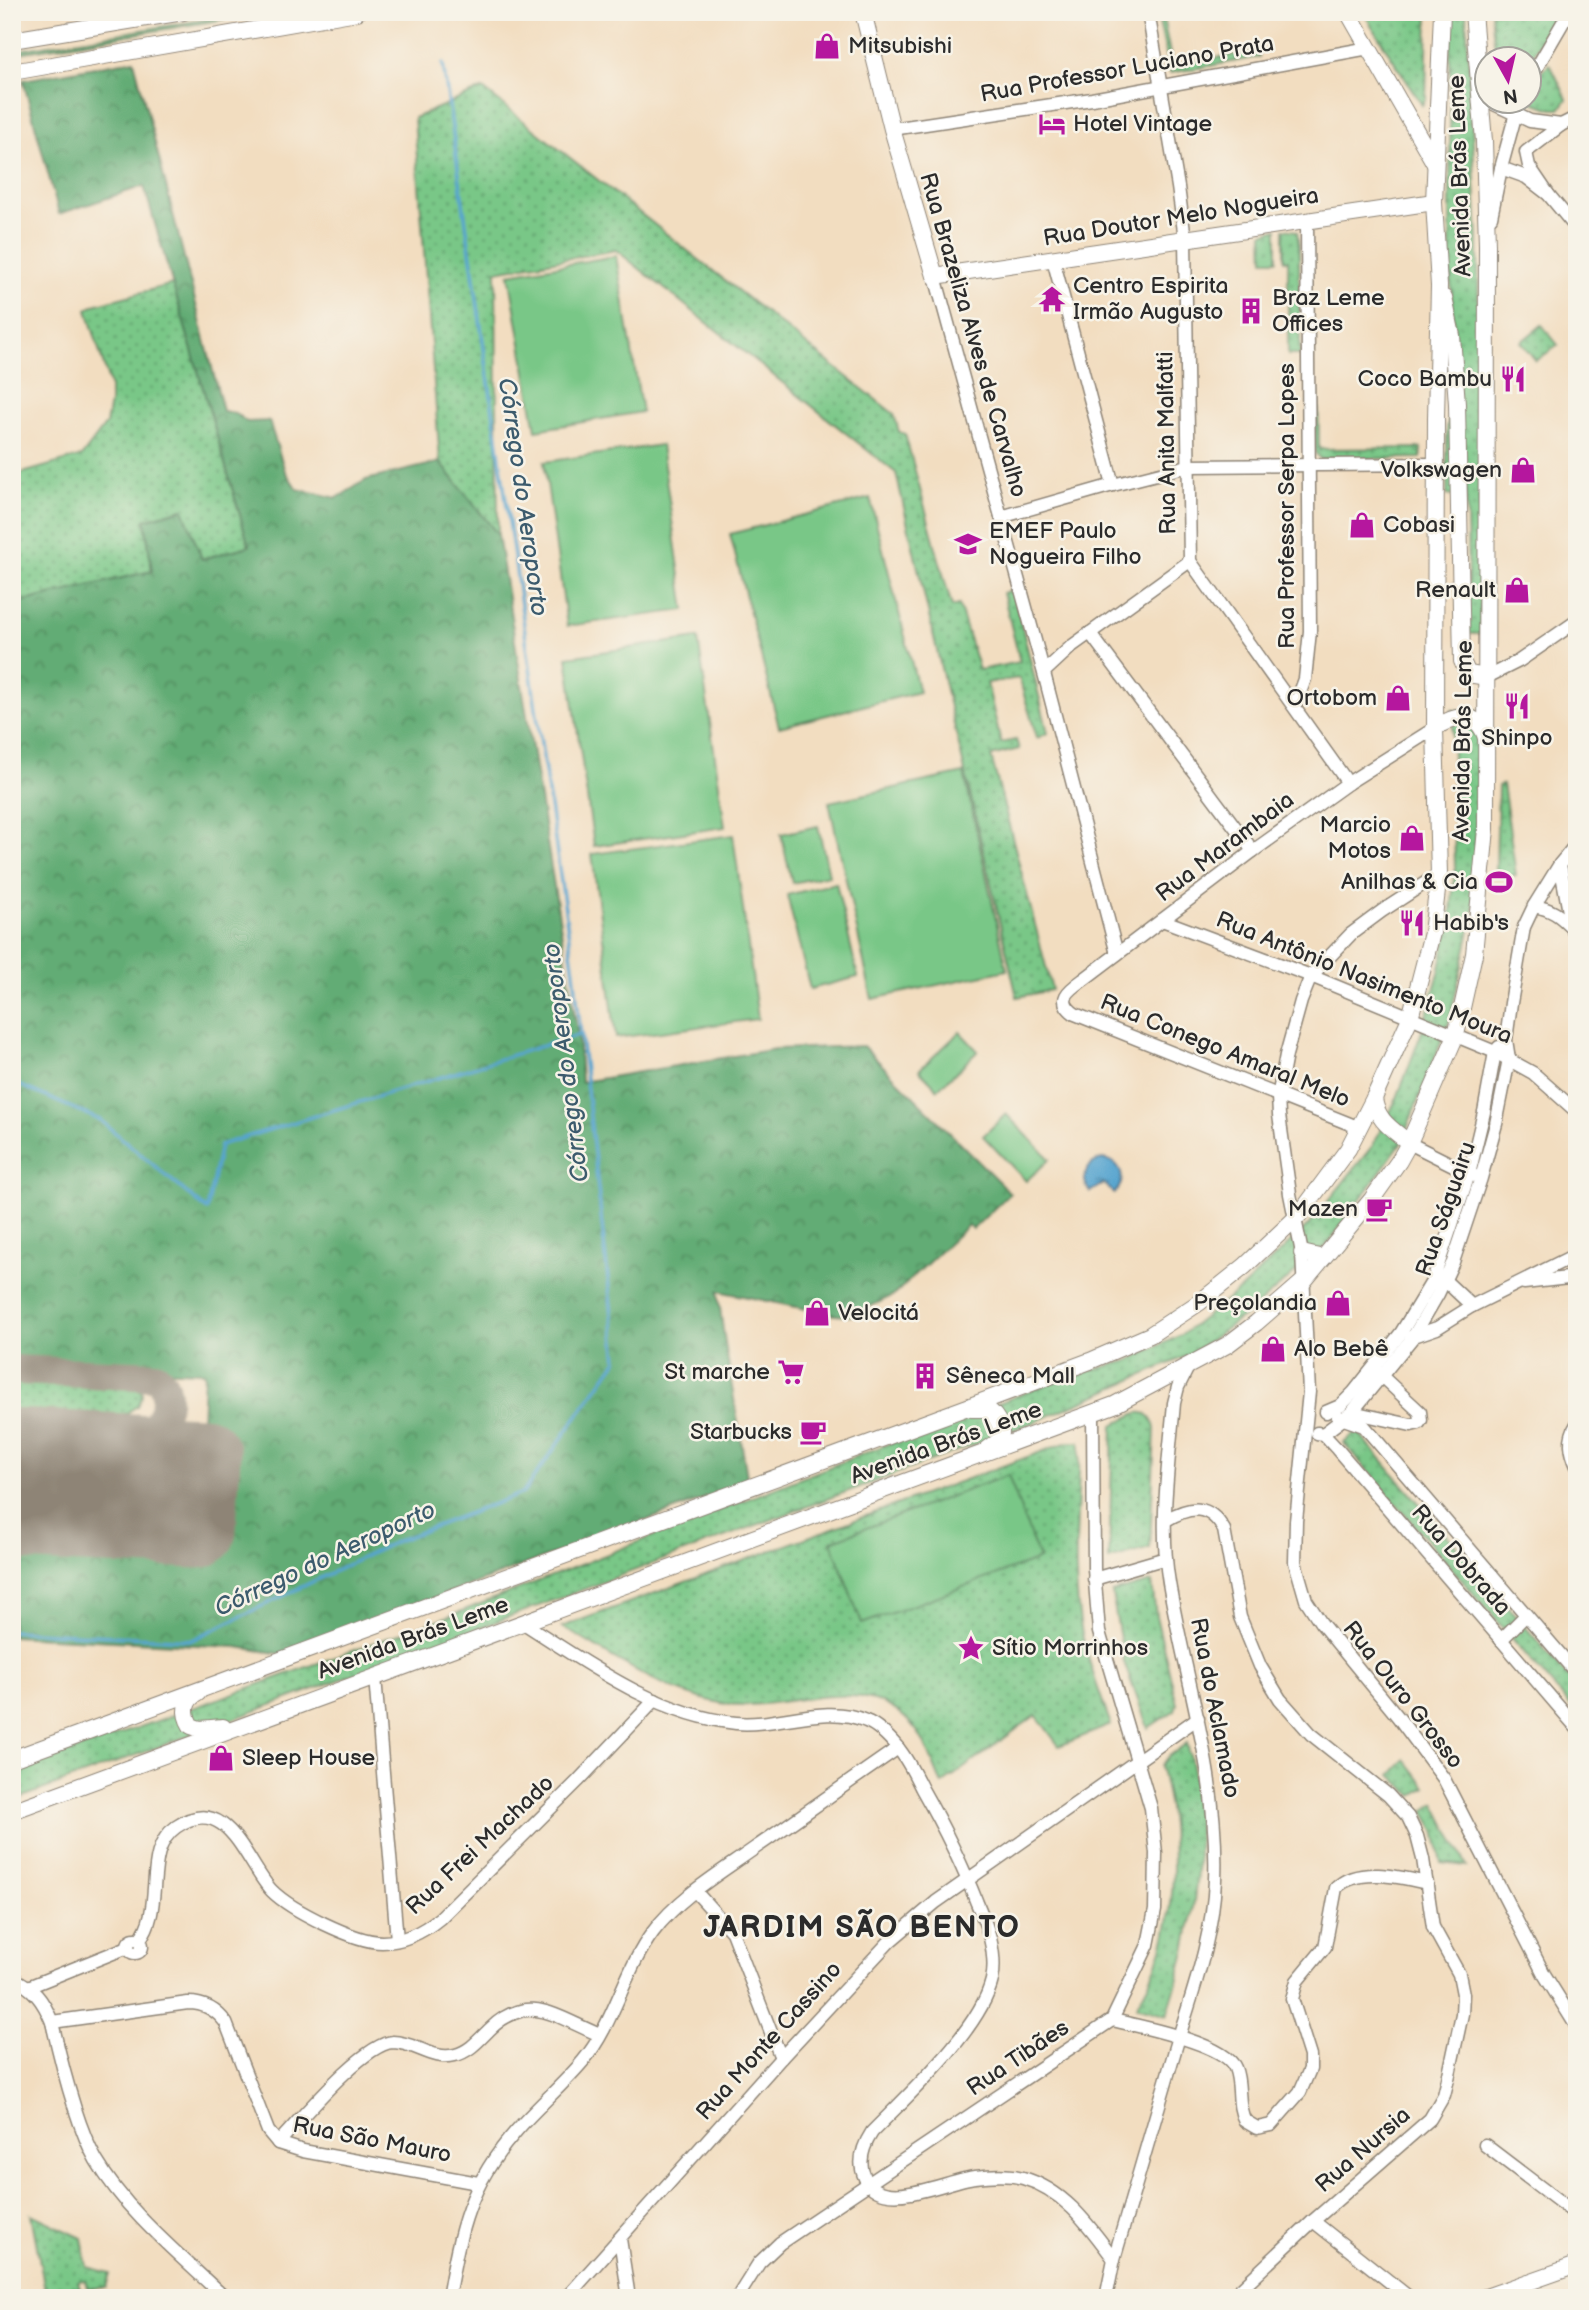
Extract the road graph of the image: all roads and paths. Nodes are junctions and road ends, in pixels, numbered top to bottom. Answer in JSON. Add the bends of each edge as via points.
{"nodes":[{"id":1,"x":183,"y":12,"type":"edge"},
{"id":2,"x":863,"y":12,"type":"edge"},
{"id":3,"x":1148,"y":12,"type":"edge"},
{"id":4,"x":1348,"y":12,"type":"edge"},
{"id":5,"x":1442,"y":12,"type":"edge"},
{"id":6,"x":1473,"y":12,"type":"edge"},
{"id":7,"x":349,"y":13,"type":"edge"},
{"id":8,"x":313,"y":16,"type":"edge"},
{"id":9,"x":1567,"y":16,"type":"edge"},
{"id":10,"x":1576,"y":29,"type":"edge"},
{"id":11,"x":12,"y":40,"type":"edge"},
{"id":12,"x":1478,"y":46,"type":"edge"},
{"id":13,"x":1369,"y":48,"type":"junction"},
{"id":14,"x":1544,"y":55,"type":"edge"},
{"id":15,"x":12,"y":72,"type":"edge"},
{"id":16,"x":1161,"y":87,"type":"junction"},
{"id":17,"x":1486,"y":116,"type":"edge"},
{"id":18,"x":1514,"y":116,"type":"edge"},
{"id":19,"x":1520,"y":116,"type":"edge"},
{"id":20,"x":1577,"y":117,"type":"edge"},
{"id":21,"x":1561,"y":125,"type":"junction"},
{"id":22,"x":892,"y":129,"type":"junction"},
{"id":23,"x":1436,"y":164,"type":"junction"},
{"id":24,"x":1501,"y":168,"type":"junction"},
{"id":25,"x":1548,"y":194,"type":"junction"},
{"id":26,"x":1434,"y":202,"type":"junction"},
{"id":27,"x":1307,"y":220,"type":"junction"},
{"id":28,"x":1577,"y":229,"type":"edge"},
{"id":29,"x":1185,"y":239,"type":"junction"},
{"id":30,"x":1487,"y":245,"type":"junction"},
{"id":31,"x":1053,"y":259,"type":"junction"},
{"id":32,"x":935,"y":276,"type":"junction"},
{"id":33,"x":1439,"y":286,"type":"junction"},
{"id":34,"x":1436,"y":464,"type":"junction"},
{"id":35,"x":1309,"y":465,"type":"junction"},
{"id":36,"x":1188,"y":466,"type":"junction"},
{"id":37,"x":1113,"y":485,"type":"junction"},
{"id":38,"x":1001,"y":517,"type":"junction"},
{"id":39,"x":1190,"y":561,"type":"junction"},
{"id":40,"x":1577,"y":621,"type":"edge"},
{"id":41,"x":1090,"y":633,"type":"junction"},
{"id":42,"x":1044,"y":672,"type":"junction"},
{"id":43,"x":1488,"y":677,"type":"junction"},
{"id":44,"x":1295,"y":706,"type":"junction"},
{"id":45,"x":1435,"y":728,"type":"junction"},
{"id":46,"x":1488,"y":747,"type":"junction"},
{"id":47,"x":1348,"y":783,"type":"junction"},
{"id":48,"x":1577,"y":843,"type":"edge"},
{"id":49,"x":1253,"y":850,"type":"junction"},
{"id":50,"x":1560,"y":864,"type":"junction"},
{"id":51,"x":1439,"y":874,"type":"junction"},
{"id":52,"x":1534,"y":906,"type":"junction"},
{"id":53,"x":1162,"y":920,"type":"junction"},
{"id":54,"x":1574,"y":934,"type":"edge"},
{"id":55,"x":1117,"y":954,"type":"junction"},
{"id":56,"x":1311,"y":976,"type":"junction"},
{"id":57,"x":1075,"y":1014,"type":"joint"},
{"id":58,"x":1410,"y":1018,"type":"junction"},
{"id":59,"x":1456,"y":1035,"type":"junction"},
{"id":60,"x":1506,"y":1040,"type":"junction"},
{"id":61,"x":1495,"y":1052,"type":"junction"},
{"id":62,"x":1509,"y":1059,"type":"junction"},
{"id":63,"x":1278,"y":1097,"type":"junction"},
{"id":64,"x":1374,"y":1098,"type":"junction"},
{"id":65,"x":1577,"y":1112,"type":"edge"},
{"id":66,"x":1360,"y":1128,"type":"junction"},
{"id":67,"x":1409,"y":1143,"type":"junction"},
{"id":68,"x":1475,"y":1176,"type":"junction"},
{"id":69,"x":1294,"y":1220,"type":"junction"},
{"id":70,"x":1302,"y":1253,"type":"junction"},
{"id":71,"x":1577,"y":1253,"type":"edge"},
{"id":72,"x":1323,"y":1258,"type":"junction"},
{"id":73,"x":1577,"y":1269,"type":"edge"},
{"id":74,"x":1441,"y":1276,"type":"junction"},
{"id":75,"x":1577,"y":1277,"type":"edge"},
{"id":76,"x":1304,"y":1281,"type":"junction"},
{"id":77,"x":1517,"y":1284,"type":"junction"},
{"id":78,"x":1472,"y":1306,"type":"junction"},
{"id":79,"x":1407,"y":1335,"type":"junction"},
{"id":80,"x":1188,"y":1367,"type":"junction"},
{"id":81,"x":1377,"y":1372,"type":"junction"},
{"id":82,"x":1308,"y":1406,"type":"junction"},
{"id":83,"x":965,"y":1408,"type":"junction"},
{"id":84,"x":1326,"y":1412,"type":"junction"},
{"id":85,"x":1093,"y":1414,"type":"junction"},
{"id":86,"x":1348,"y":1416,"type":"junction"},
{"id":87,"x":1577,"y":1424,"type":"edge"},
{"id":88,"x":1307,"y":1432,"type":"junction"},
{"id":89,"x":1323,"y":1434,"type":"junction"},
{"id":90,"x":983,"y":1454,"type":"junction"},
{"id":91,"x":1577,"y":1466,"type":"edge"},
{"id":92,"x":1166,"y":1520,"type":"junction"},
{"id":93,"x":1167,"y":1558,"type":"junction"},
{"id":94,"x":1094,"y":1579,"type":"junction"},
{"id":95,"x":1526,"y":1615,"type":"junction"},
{"id":96,"x":522,"y":1622,"type":"junction"},
{"id":97,"x":1502,"y":1640,"type":"junction"},
{"id":98,"x":1577,"y":1674,"type":"edge"},
{"id":99,"x":375,"y":1677,"type":"junction"},
{"id":100,"x":222,"y":1681,"type":"junction"},
{"id":101,"x":655,"y":1700,"type":"junction"},
{"id":102,"x":1198,"y":1718,"type":"junction"},
{"id":103,"x":252,"y":1723,"type":"junction"},
{"id":104,"x":1577,"y":1728,"type":"edge"},
{"id":105,"x":898,"y":1748,"type":"junction"},
{"id":106,"x":12,"y":1759,"type":"edge"},
{"id":107,"x":1138,"y":1759,"type":"junction"},
{"id":108,"x":12,"y":1811,"type":"edge"},
{"id":109,"x":968,"y":1880,"type":"junction"},
{"id":110,"x":1427,"y":1883,"type":"junction"},
{"id":111,"x":695,"y":1891,"type":"junction"},
{"id":112,"x":397,"y":1940,"type":"junction"},
{"id":113,"x":12,"y":1978,"type":"edge"},
{"id":114,"x":28,"y":1987,"type":"junction"},
{"id":115,"x":1112,"y":2020,"type":"junction"},
{"id":116,"x":52,"y":2022,"type":"junction"},
{"id":117,"x":1577,"y":2027,"type":"edge"},
{"id":118,"x":600,"y":2035,"type":"junction"},
{"id":119,"x":1180,"y":2036,"type":"junction"},
{"id":120,"x":780,"y":2059,"type":"junction"},
{"id":121,"x":278,"y":2143,"type":"junction"},
{"id":122,"x":1485,"y":2145,"type":"dead end"},
{"id":123,"x":478,"y":2183,"type":"junction"},
{"id":124,"x":867,"y":2183,"type":"junction"},
{"id":125,"x":1577,"y":2215,"type":"edge"},
{"id":126,"x":1312,"y":2221,"type":"junction"},
{"id":127,"x":620,"y":2239,"type":"junction"},
{"id":128,"x":1114,"y":2259,"type":"junction"},
{"id":129,"x":1577,"y":2265,"type":"edge"},
{"id":130,"x":225,"y":2298,"type":"edge"},
{"id":131,"x":448,"y":2298,"type":"edge"},
{"id":132,"x":566,"y":2298,"type":"edge"},
{"id":133,"x":629,"y":2298,"type":"edge"},
{"id":134,"x":737,"y":2298,"type":"edge"},
{"id":135,"x":1106,"y":2298,"type":"edge"},
{"id":136,"x":1231,"y":2298,"type":"edge"},
{"id":137,"x":1410,"y":2298,"type":"edge"},
{"id":138,"x":1483,"y":2298,"type":"edge"}],
"edges":[{"from":1,"to":11,"type":"main road"},
{"from":2,"to":22,"type":"main road","name":"Rua Brazeliza Alves de Carvalho"},
{"from":3,"to":16,"type":"street","name":"Rua Anita Malfatti"},
{"from":4,"to":13,"type":"main road"},
{"from":5,"to":23,"type":"main road","name":"Avenida Brás Leme"},
{"from":6,"to":12,"type":"main road","name":"Avenida Brás Leme"},
{"from":7,"to":8,"type":"main road"},
{"from":8,"to":15,"type":"main road"},
{"from":9,"to":10,"type":"street"},
{"from":9,"to":14,"type":"street"},
{"from":13,"to":16,"type":"street","name":"Rua Professor Luciano Prata"},
{"from":13,"to":23,"type":"main road"},
{"from":16,"to":22,"type":"street","name":"Rua Professor Luciano Prata"},
{"from":16,"to":29,"type":"street","name":"Rua Anita Malfatti"},
{"from":17,"to":30,"type":"main road","name":"Avenida Brás Leme"},
{"from":18,"to":24,"type":"street"},
{"from":19,"to":21,"type":"street"},
{"from":20,"to":21,"type":"street"},
{"from":21,"to":25,"type":"street","via":[[1525,152],[1527,163]]},
{"from":22,"to":32,"type":"main road","name":"Rua Brazeliza Alves de Carvalho"},
{"from":23,"to":26,"type":"main road","name":"Avenida Brás Leme"},
{"from":24,"to":25,"type":"street","via":[[1526,177]]},
{"from":24,"to":30,"type":"street"},
{"from":25,"to":28,"type":"street"},
{"from":26,"to":27,"type":"main road","name":"Rua Doutor Melo Nogueira"},
{"from":26,"to":33,"type":"main road","name":"Avenida Brás Leme"},
{"from":27,"to":29,"type":"main road","name":"Rua Doutor Melo Nogueira"},
{"from":27,"to":35,"type":"street","name":"Rua Professor Serpa Lopes"},
{"from":29,"to":31,"type":"main road","name":"Rua Doutor Melo Nogueira"},
{"from":29,"to":36,"type":"street","name":"Rua Anita Malfatti"},
{"from":30,"to":43,"type":"main road","name":"Avenida Brás Leme"},
{"from":31,"to":32,"type":"main road","name":"Rua Doutor Melo Nogueira"},
{"from":31,"to":37,"type":"street"},
{"from":32,"to":38,"type":"street","name":"Rua Brazeliza Alves de Carvalho"},
{"from":33,"to":34,"type":"main road","name":"Avenida Brás Leme"},
{"from":33,"to":43,"type":"main road","via":[[1450,319],[1457,404],[1462,661],[1468,674]]},
{"from":34,"to":35,"type":"street"},
{"from":34,"to":45,"type":"main road","name":"Avenida Brás Leme"},
{"from":35,"to":36,"type":"street"},
{"from":35,"to":44,"type":"street","name":"Rua Professor Serpa Lopes","via":[[1310,631],[1305,680]]},
{"from":36,"to":37,"type":"street"},
{"from":36,"to":39,"type":"street","name":"Rua Anita Malfatti"},
{"from":37,"to":38,"type":"street"},
{"from":38,"to":42,"type":"street","name":"Rua Brazeliza Alves de Carvalho"},
{"from":39,"to":41,"type":"street"},
{"from":39,"to":44,"type":"street","name":"Rua Anita Malfatti"},
{"from":40,"to":43,"type":"street"},
{"from":41,"to":42,"type":"street"},
{"from":41,"to":49,"type":"street"},
{"from":42,"to":55,"type":"street","name":"Rua Brazeliza Alves de Carvalho"},
{"from":43,"to":46,"type":"main road","name":"Avenida Brás Leme"},
{"from":44,"to":47,"type":"street","name":"Rua Anita Malfatti"},
{"from":45,"to":46,"type":"main road","via":[[1448,720],[1472,718],[1482,726]]},
{"from":45,"to":47,"type":"street","name":"Rua Marambaia"},
{"from":45,"to":51,"type":"main road","name":"Avenida Brás Leme"},
{"from":46,"to":59,"type":"main road","name":"Avenida Brás Leme","via":[[1486,829],[1474,954]]},
{"from":47,"to":49,"type":"street","name":"Rua Marambaia"},
{"from":48,"to":50,"type":"street","name":"Rua Ságuairu"},
{"from":49,"to":53,"type":"street","name":"Rua Marambaia"},
{"from":50,"to":52,"type":"street","name":"Rua Ságuairu"},
{"from":50,"to":54,"type":"street"},
{"from":51,"to":56,"type":"street","via":[[1351,934]]},
{"from":51,"to":58,"type":"main road","name":"Avenida Brás Leme","via":[[1432,933]]},
{"from":52,"to":54,"type":"street","via":[[1560,915]]},
{"from":52,"to":60,"type":"street","name":"Rua Ságuairu","via":[[1520,945]]},
{"from":53,"to":55,"type":"street","name":"Rua Marambaia"},
{"from":53,"to":56,"type":"street","name":"Rua Antônio Nasimento Moura"},
{"from":55,"to":57,"type":"street","name":"Rua Marambaia","via":[[1067,994],[1065,1005]]},
{"from":56,"to":58,"type":"street","name":"Rua Antônio Nasimento Moura"},
{"from":56,"to":63,"type":"street","name":"Rua Ouro Grosso","via":[[1291,1035]]},
{"from":57,"to":63,"type":"street","name":"Rua Conego Amaral Melo"},
{"from":58,"to":59,"type":"street","name":"Rua Antônio Nasimento Moura"},
{"from":58,"to":64,"type":"main road","name":"Avenida Brás Leme"},
{"from":59,"to":61,"type":"street","name":"Rua Antônio Nasimento Moura"},
{"from":59,"to":67,"type":"main road","name":"Avenida Brás Leme"},
{"from":60,"to":61,"type":"street"},
{"from":60,"to":62,"type":"street","name":"Rua Ságuairu"},
{"from":61,"to":62,"type":"street","name":"Rua Antônio Nasimento Moura"},
{"from":61,"to":68,"type":"street","name":"Rua Ságuairu"},
{"from":62,"to":65,"type":"street","name":"Rua Antônio Nasimento Moura","via":[[1543,1081]]},
{"from":62,"to":68,"type":"street","name":"Rua Ságuairu","via":[[1496,1124]]},
{"from":63,"to":66,"type":"street","name":"Rua Conego Amaral Melo"},
{"from":63,"to":69,"type":"street","name":"Rua Ouro Grosso"},
{"from":64,"to":66,"type":"main road","name":"Avenida Brás Leme"},
{"from":64,"to":67,"type":"main road","via":[[1382,1121]]},
{"from":66,"to":69,"type":"main road","name":"Avenida Brás Leme"},
{"from":67,"to":68,"type":"street"},
{"from":67,"to":72,"type":"main road","name":"Avenida Brás Leme","via":[[1372,1199]]},
{"from":68,"to":74,"type":"street","name":"Rua Ságuairu"},
{"from":69,"to":70,"type":"street","name":"Rua Ouro Grosso"},
{"from":69,"to":83,"type":"main road","name":"Avenida Brás Leme","via":[[1200,1302],[1150,1335]]},
{"from":70,"to":72,"type":"main road"},
{"from":70,"to":76,"type":"street","name":"Rua Ouro Grosso"},
{"from":71,"to":73,"type":"street"},
{"from":71,"to":77,"type":"street"},
{"from":72,"to":76,"type":"main road","name":"Avenida Brás Leme"},
{"from":74,"to":78,"type":"street"},
{"from":74,"to":79,"type":"street","name":"Rua Ságuairu"},
{"from":75,"to":77,"type":"street"},
{"from":76,"to":80,"type":"main road","name":"Avenida Brás Leme","via":[[1227,1345]]},
{"from":76,"to":82,"type":"street","name":"Rua Ouro Grosso"},
{"from":77,"to":78,"type":"street"},
{"from":78,"to":79,"type":"street","via":[[1437,1328]]},
{"from":79,"to":81,"type":"street","name":"Rua Ságuairu"},
{"from":80,"to":85,"type":"main road","name":"Avenida Brás Leme"},
{"from":80,"to":92,"type":"street","name":"Rua do Aclamado","via":[[1174,1403]]},
{"from":81,"to":84,"type":"street","name":"Rua Ságuairu"},
{"from":81,"to":86,"type":"street","name":"Rua Ságuairu"},
{"from":81,"to":86,"type":"street","via":[[1420,1412],[1421,1420],[1411,1425]]},
{"from":82,"to":84,"type":"street","name":"Rua Dobrada"},
{"from":82,"to":88,"type":"street","name":"Rua Ouro Grosso"},
{"from":83,"to":90,"type":"main road","via":[[986,1409],[998,1419],[998,1442]]},
{"from":83,"to":100,"type":"main road","name":"Avenida Brás Leme"},
{"from":84,"to":86,"type":"street","name":"Rua Dobrada"},
{"from":85,"to":90,"type":"main road","name":"Avenida Brás Leme"},
{"from":85,"to":94,"type":"street"},
{"from":86,"to":89,"type":"street","name":"Rua Ságuairu"},
{"from":86,"to":95,"type":"street","name":"Rua Dobrada","via":[[1364,1426]]},
{"from":87,"to":91,"type":"street","via":[[1570,1444]]},
{"from":88,"to":89,"type":"street"},
{"from":88,"to":117,"type":"street","name":"Rua Ouro Grosso","via":[[1295,1539],[1295,1562],[1306,1600],[1444,1779],[1544,1974]]},
{"from":89,"to":97,"type":"street","name":"Rua Dobrada"},
{"from":90,"to":96,"type":"main road","name":"Avenida Brás Leme"},
{"from":92,"to":93,"type":"street","name":"Rua do Aclamado"},
{"from":92,"to":110,"type":"street","name":"Rua Nursia","via":[[1178,1513],[1202,1510],[1219,1521],[1240,1617],[1260,1666],[1295,1718],[1408,1817]]},
{"from":93,"to":94,"type":"street"},
{"from":93,"to":102,"type":"street","name":"Rua do Aclamado"},
{"from":94,"to":107,"type":"street","via":[[1099,1632]]},
{"from":95,"to":97,"type":"street"},
{"from":95,"to":98,"type":"street","name":"Rua Dobrada"},
{"from":96,"to":99,"type":"main road","name":"Avenida Brás Leme"},
{"from":96,"to":101,"type":"street"},
{"from":97,"to":104,"type":"street","name":"Rua Dobrada"},
{"from":99,"to":103,"type":"main road","name":"Avenida Brás Leme"},
{"from":99,"to":112,"type":"street"},
{"from":100,"to":103,"type":"main road","via":[[192,1697],[186,1712],[191,1726],[209,1729]]},
{"from":100,"to":106,"type":"main road","name":"Avenida Brás Leme"},
{"from":101,"to":105,"type":"street","via":[[738,1723],[851,1716],[877,1726]]},
{"from":101,"to":112,"type":"street","name":"Rua Frei Machado","via":[[440,1918],[417,1934]]},
{"from":102,"to":107,"type":"street","name":"Rua Monte Cassino"},
{"from":102,"to":119,"type":"street","name":"Rua do Aclamado","via":[[1211,1780],[1215,1882],[1208,1933]]},
{"from":103,"to":108,"type":"main road","name":"Avenida Brás Leme"},
{"from":105,"to":109,"type":"street"},
{"from":105,"to":111,"type":"street"},
{"from":107,"to":109,"type":"street","name":"Rua Monte Cassino"},
{"from":107,"to":115,"type":"street","via":[[1151,1808],[1155,1910],[1148,1945]]},
{"from":109,"to":120,"type":"street","name":"Rua Monte Cassino","via":[[890,1941]]},
{"from":109,"to":124,"type":"street","via":[[989,1935],[992,1979],[981,2008],[956,2042],[864,2144],[861,2170]]},
{"from":110,"to":119,"type":"street","via":[[1359,1877],[1336,1888],[1325,1947],[1297,1981],[1292,1999],[1311,2069],[1300,2092],[1271,2125],[1256,2128],[1245,2121],[1231,2061]]},
{"from":110,"to":126,"type":"street","name":"Rua Nursia","via":[[1433,1927],[1459,1974],[1463,1994],[1444,2095],[1420,2131]]},
{"from":111,"to":118,"type":"street","via":[[654,1930],[634,1960]]},
{"from":111,"to":120,"type":"street","via":[[732,1932]]},
{"from":112,"to":114,"type":"street","name":"Rua Frei Machado","via":[[360,1938],[295,1908],[271,1890],[228,1827],[208,1818],[186,1822],[164,1841],[158,1853],[150,1921],[134,1943]]},
{"from":113,"to":114,"type":"street"},
{"from":114,"to":116,"type":"street","via":[[41,1998]]},
{"from":115,"to":119,"type":"street"},
{"from":115,"to":124,"type":"street","name":"Rua Tibães"},
{"from":116,"to":121,"type":"street","name":"Rua São Mauro","via":[[188,2003],[211,2008],[226,2023],[265,2125]]},
{"from":116,"to":130,"type":"street","via":[[86,2138],[107,2178]]},
{"from":118,"to":121,"type":"street","via":[[538,2009],[523,2008],[502,2017],[472,2047],[453,2056],[400,2043],[381,2045],[354,2065]]},
{"from":118,"to":123,"type":"street","via":[[582,2062],[497,2153]]},
{"from":119,"to":128,"type":"street","name":"Rua do Aclamado"},
{"from":120,"to":127,"type":"street","name":"Rua Monte Cassino"},
{"from":121,"to":123,"type":"street","name":"Rua São Mauro"},
{"from":122,"to":125,"type":"street"},
{"from":123,"to":131,"type":"street","via":[[464,2218]]},
{"from":124,"to":128,"type":"street","via":[[881,2191],[909,2194],[973,2177],[1023,2178],[1067,2203]]},
{"from":124,"to":134,"type":"street","name":"Rua Tibães","via":[[780,2243],[759,2263]]},
{"from":126,"to":136,"type":"street","name":"Rua Nursia"},
{"from":126,"to":137,"type":"street"},
{"from":127,"to":132,"type":"street","name":"Rua Monte Cassino"},
{"from":127,"to":133,"type":"street"},
{"from":128,"to":135,"type":"street","name":"Rua do Aclamado"},
{"from":129,"to":138,"type":"main road"}]}
